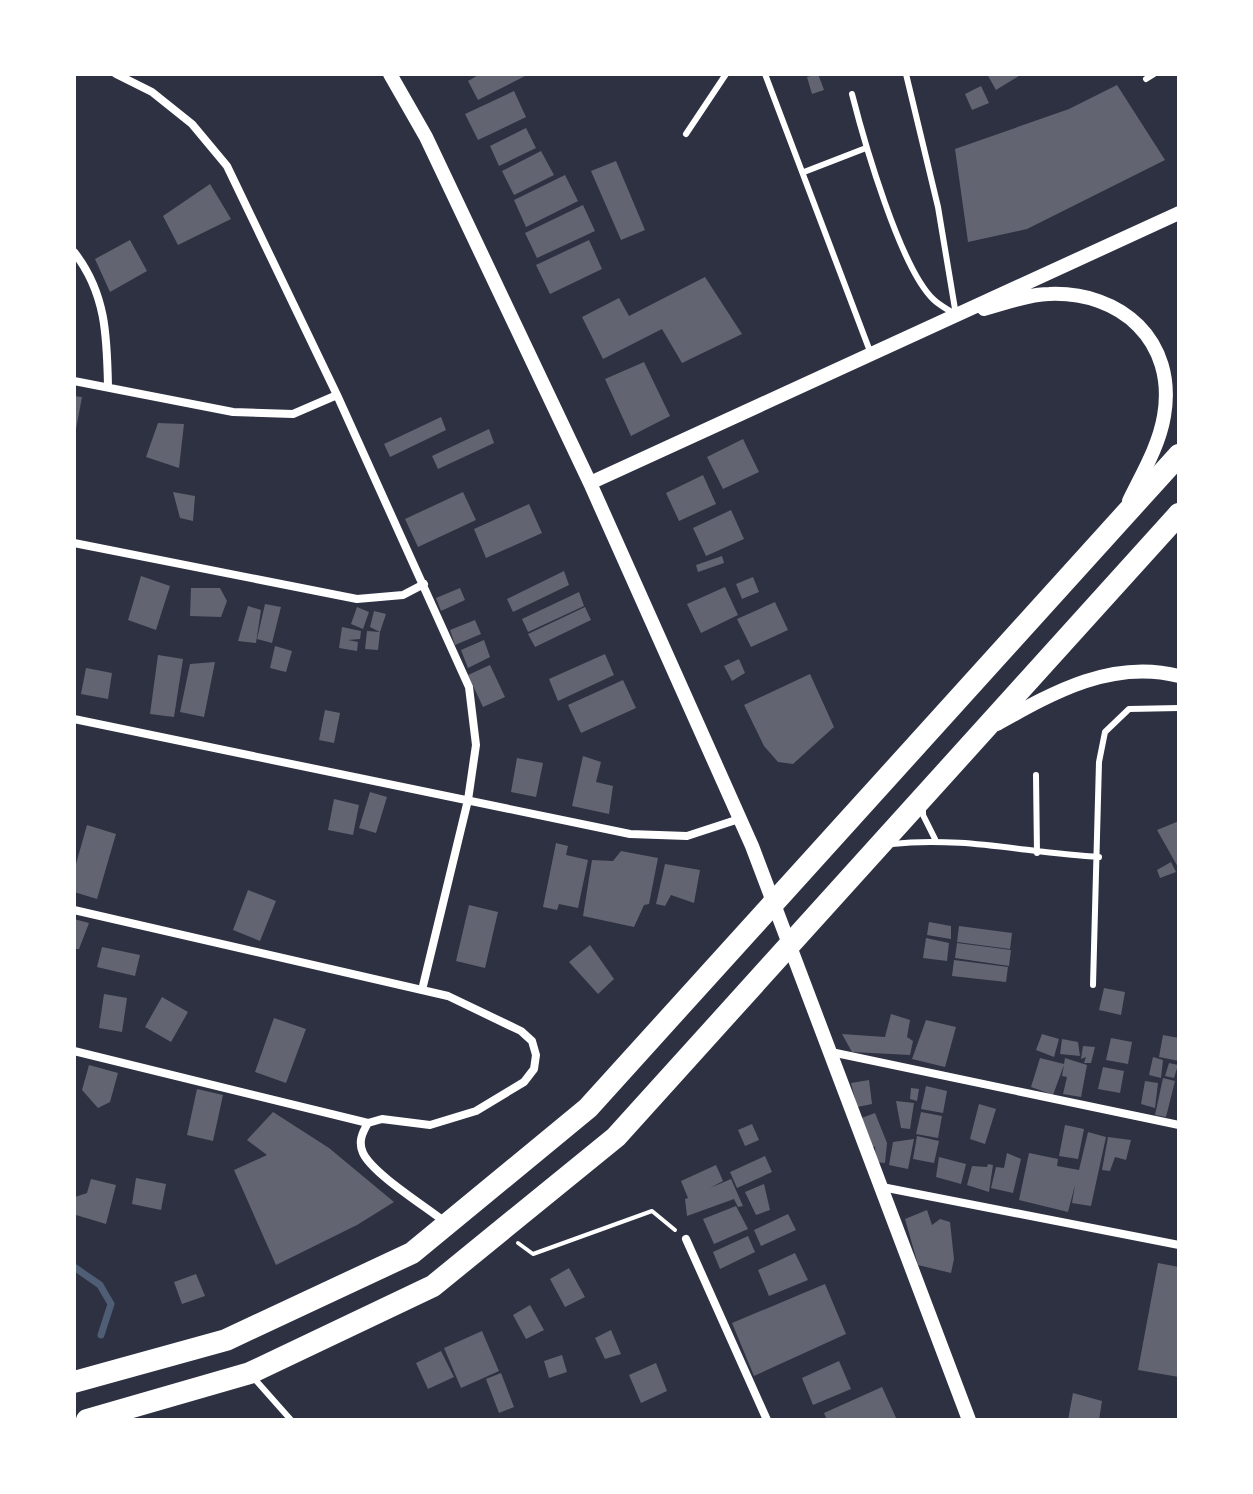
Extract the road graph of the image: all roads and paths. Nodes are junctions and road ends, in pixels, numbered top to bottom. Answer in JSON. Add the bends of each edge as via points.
{"nodes":[{"id":1,"x":116,"y":74,"type":"edge"},
{"id":2,"x":390,"y":74,"type":"edge"},
{"id":3,"x":726,"y":74,"type":"edge"},
{"id":4,"x":765,"y":74,"type":"edge"},
{"id":5,"x":906,"y":74,"type":"edge"},
{"id":6,"x":1154,"y":74,"type":"edge"},
{"id":7,"x":1146,"y":79,"type":"dead end"},
{"id":8,"x":852,"y":94,"type":"dead end"},
{"id":9,"x":686,"y":134,"type":"dead end"},
{"id":10,"x":866,"y":148,"type":"junction"},
{"id":11,"x":804,"y":172,"type":"junction"},
{"id":12,"x":1179,"y":213,"type":"edge"},
{"id":13,"x":74,"y":252,"type":"edge"},
{"id":14,"x":956,"y":315,"type":"junction"},
{"id":15,"x":871,"y":354,"type":"junction"},
{"id":16,"x":74,"y":381,"type":"edge"},
{"id":17,"x":108,"y":386,"type":"junction"},
{"id":18,"x":337,"y":395,"type":"junction"},
{"id":19,"x":1179,"y":455,"type":"edge"},
{"id":20,"x":590,"y":483,"type":"junction"},
{"id":21,"x":1179,"y":514,"type":"edge"},
{"id":22,"x":1121,"y":518,"type":"junction"},
{"id":23,"x":74,"y":543,"type":"edge"},
{"id":24,"x":424,"y":584,"type":"junction"},
{"id":25,"x":1179,"y":676,"type":"edge"},
{"id":26,"x":1179,"y":708,"type":"edge"},
{"id":27,"x":74,"y":719,"type":"edge"},
{"id":28,"x":976,"y":735,"type":"junction"},
{"id":29,"x":1036,"y":775,"type":"dead end"},
{"id":30,"x":922,"y":794,"type":"junction"},
{"id":31,"x":468,"y":800,"type":"junction"},
{"id":32,"x":739,"y":819,"type":"junction"},
{"id":33,"x":935,"y":839,"type":"junction"},
{"id":34,"x":876,"y":845,"type":"junction"},
{"id":35,"x":1037,"y":853,"type":"junction"},
{"id":36,"x":1099,"y":857,"type":"junction"},
{"id":37,"x":74,"y":910,"type":"edge"},
{"id":38,"x":1093,"y":985,"type":"dead end"},
{"id":39,"x":422,"y":990,"type":"junction"},
{"id":40,"x":74,"y":1051,"type":"edge"},
{"id":41,"x":831,"y":1052,"type":"junction"},
{"id":42,"x":368,"y":1123,"type":"junction"},
{"id":43,"x":1179,"y":1125,"type":"edge"},
{"id":44,"x":882,"y":1187,"type":"junction"},
{"id":45,"x":448,"y":1225,"type":"junction"},
{"id":46,"x":503,"y":1232,"type":"junction"},
{"id":47,"x":686,"y":1239,"type":"joint"},
{"id":48,"x":1179,"y":1245,"type":"edge"},
{"id":49,"x":250,"y":1373,"type":"junction"},
{"id":50,"x":74,"y":1382,"type":"edge"},
{"id":51,"x":87,"y":1420,"type":"edge"},
{"id":52,"x":291,"y":1420,"type":"edge"},
{"id":53,"x":767,"y":1420,"type":"edge"},
{"id":54,"x":968,"y":1420,"type":"edge"}],
"edges":[{"from":1,"to":18,"type":"street","via":[[152,92],[192,124],[227,166]]},
{"from":2,"to":20,"type":"street","via":[[426,137]]},
{"from":3,"to":9,"type":"lane"},
{"from":4,"to":11,"type":"lane"},
{"from":5,"to":14,"type":"lane","via":[[938,207]]},
{"from":6,"to":7,"type":"lane"},
{"from":8,"to":10,"type":"lane"},
{"from":10,"to":11,"type":"lane"},
{"from":10,"to":14,"type":"lane","via":[[909,260],[932,298]]},
{"from":11,"to":15,"type":"lane"},
{"from":12,"to":14,"type":"street"},
{"from":13,"to":17,"type":"street","via":[[93,279],[103,307]]},
{"from":14,"to":15,"type":"street"},
{"from":14,"to":22,"type":"street","via":[[1047,294],[1086,296],[1139,323],[1157,354],[1166,386],[1164,416]]},
{"from":15,"to":20,"type":"street"},
{"from":16,"to":17,"type":"street"},
{"from":17,"to":18,"type":"street","via":[[233,412],[293,414]]},
{"from":18,"to":24,"type":"street"},
{"from":19,"to":22,"type":"highway"},
{"from":20,"to":32,"type":"street"},
{"from":21,"to":28,"type":"highway"},
{"from":22,"to":45,"type":"highway","via":[[588,1108]]},
{"from":23,"to":24,"type":"street","via":[[357,599],[403,595]]},
{"from":24,"to":31,"type":"street","via":[[469,687],[476,745]]},
{"from":25,"to":28,"type":"street","via":[[1155,670],[1102,675],[1055,691]]},
{"from":26,"to":36,"type":"lane","via":[[1129,709],[1105,732],[1099,762]]},
{"from":27,"to":31,"type":"street"},
{"from":28,"to":30,"type":"highway"},
{"from":29,"to":35,"type":"lane"},
{"from":30,"to":33,"type":"lane","via":[[923,815]]},
{"from":30,"to":34,"type":"highway"},
{"from":31,"to":32,"type":"street","via":[[630,834],[687,836]]},
{"from":31,"to":39,"type":"street"},
{"from":32,"to":41,"type":"street"},
{"from":33,"to":34,"type":"lane"},
{"from":33,"to":35,"type":"lane"},
{"from":34,"to":46,"type":"highway","via":[[616,1137]]},
{"from":35,"to":36,"type":"lane"},
{"from":36,"to":38,"type":"lane"},
{"from":37,"to":39,"type":"street"},
{"from":39,"to":42,"type":"street","via":[[448,996],[521,1031],[532,1041],[534,1069],[524,1082],[454,1120],[430,1125],[382,1119]]},
{"from":40,"to":42,"type":"street"},
{"from":41,"to":43,"type":"street"},
{"from":41,"to":44,"type":"street"},
{"from":42,"to":45,"type":"street","via":[[361,1135],[363,1152],[373,1165]]},
{"from":44,"to":48,"type":"street"},
{"from":44,"to":54,"type":"street"},
{"from":45,"to":50,"type":"highway","via":[[412,1253],[226,1340]]},
{"from":46,"to":47,"type":"path","via":[[533,1254],[652,1211]]},
{"from":46,"to":49,"type":"highway","via":[[433,1286]]},
{"from":47,"to":53,"type":"street"},
{"from":49,"to":51,"type":"highway"},
{"from":49,"to":52,"type":"lane"}]}
